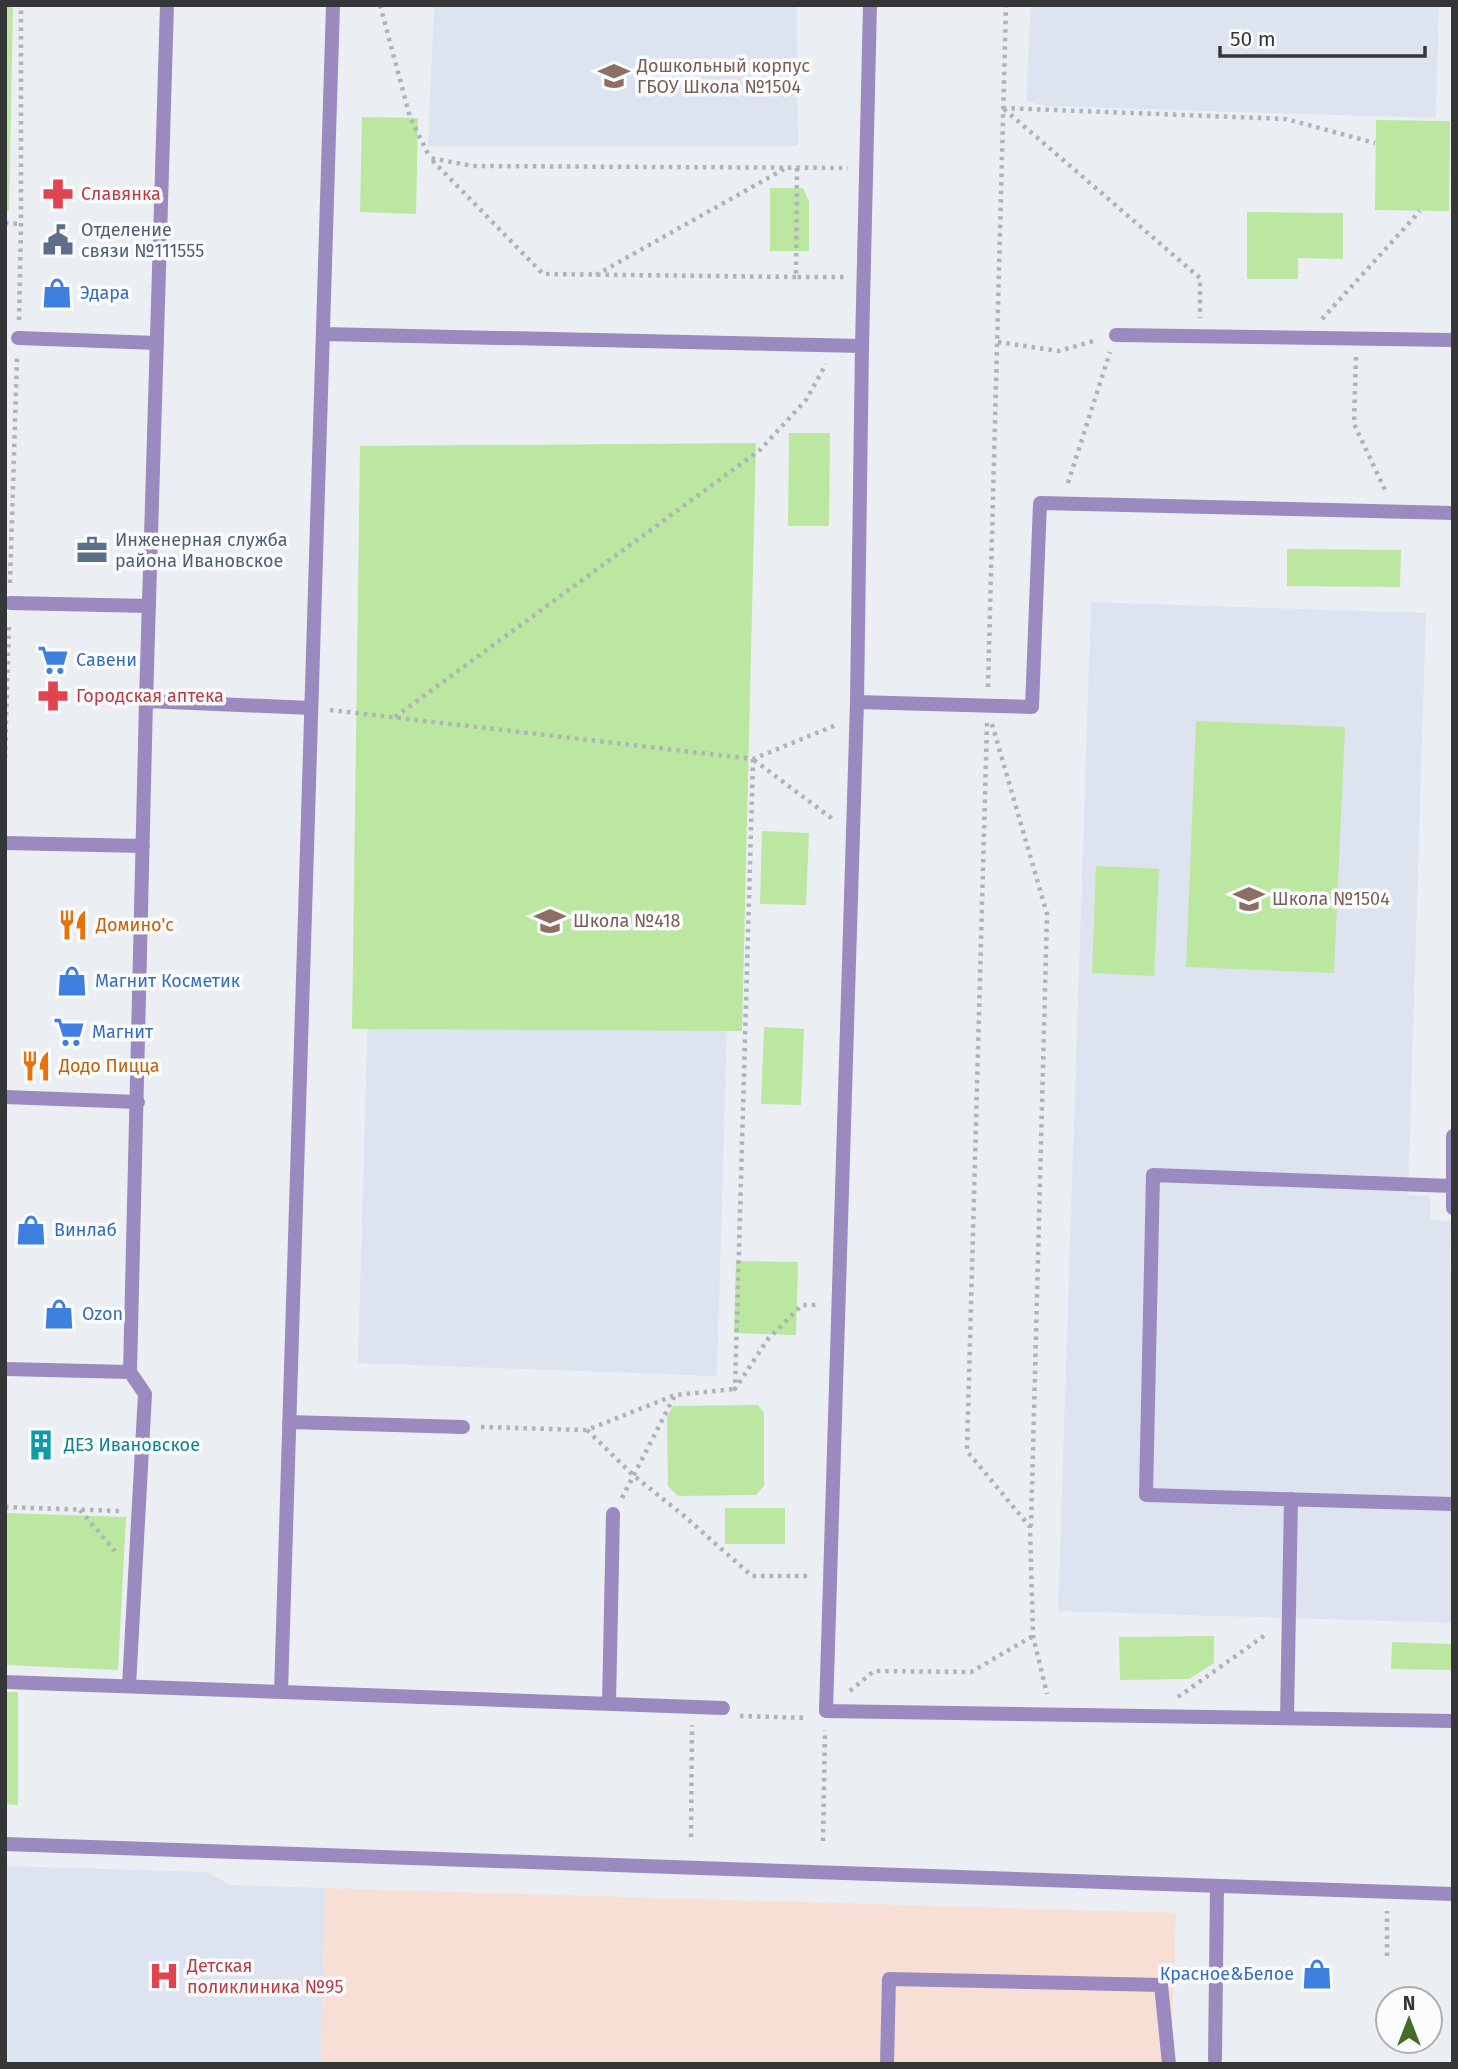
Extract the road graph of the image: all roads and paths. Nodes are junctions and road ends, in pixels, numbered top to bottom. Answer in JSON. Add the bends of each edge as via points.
{"nodes":[{"id":1,"x":21,"y":5,"type":"edge"},
{"id":2,"x":167,"y":5,"type":"edge"},
{"id":3,"x":333,"y":5,"type":"edge"},
{"id":4,"x":380,"y":5,"type":"edge"},
{"id":5,"x":870,"y":5,"type":"edge"},
{"id":6,"x":1006,"y":5,"type":"edge"},
{"id":7,"x":1003,"y":108,"type":"junction"},
{"id":8,"x":1376,"y":143,"type":"dead end"},
{"id":9,"x":430,"y":158,"type":"junction"},
{"id":10,"x":786,"y":168,"type":"junction"},
{"id":11,"x":797,"y":168,"type":"junction"},
{"id":12,"x":866,"y":169,"type":"junction"},
{"id":13,"x":1420,"y":211,"type":"dead end"},
{"id":14,"x":5,"y":223,"type":"edge"},
{"id":15,"x":21,"y":224,"type":"junction"},
{"id":16,"x":595,"y":275,"type":"junction"},
{"id":17,"x":796,"y":277,"type":"junction"},
{"id":18,"x":863,"y":278,"type":"junction"},
{"id":19,"x":323,"y":334,"type":"junction"},
{"id":20,"x":1116,"y":335,"type":"junction"},
{"id":21,"x":1200,"y":337,"type":"junction"},
{"id":22,"x":18,"y":338,"type":"junction"},
{"id":23,"x":1305,"y":338,"type":"junction"},
{"id":24,"x":1357,"y":338,"type":"junction"},
{"id":25,"x":1453,"y":340,"type":"edge"},
{"id":26,"x":998,"y":342,"type":"junction"},
{"id":27,"x":157,"y":343,"type":"junction"},
{"id":28,"x":837,"y":345,"type":"junction"},
{"id":29,"x":862,"y":346,"type":"junction"},
{"id":30,"x":5,"y":440,"type":"edge"},
{"id":31,"x":15,"y":440,"type":"junction"},
{"id":32,"x":1062,"y":503,"type":"junction"},
{"id":33,"x":1395,"y":512,"type":"junction"},
{"id":34,"x":1453,"y":513,"type":"edge"},
{"id":35,"x":10,"y":603,"type":"junction"},
{"id":36,"x":149,"y":606,"type":"junction"},
{"id":37,"x":7,"y":656,"type":"edge"},
{"id":38,"x":7,"y":671,"type":"edge"},
{"id":39,"x":146,"y":701,"type":"junction"},
{"id":40,"x":987,"y":706,"type":"junction"},
{"id":41,"x":311,"y":708,"type":"junction"},
{"id":42,"x":857,"y":710,"type":"junction"},
{"id":43,"x":395,"y":717,"type":"junction"},
{"id":44,"x":5,"y":758,"type":"edge"},
{"id":45,"x":753,"y":760,"type":"junction"},
{"id":46,"x":853,"y":835,"type":"junction"},
{"id":47,"x":5,"y":843,"type":"edge"},
{"id":48,"x":143,"y":846,"type":"junction"},
{"id":49,"x":5,"y":1097,"type":"edge"},
{"id":50,"x":138,"y":1102,"type":"junction"},
{"id":51,"x":1453,"y":1136,"type":"edge"},
{"id":52,"x":1452,"y":1186,"type":"edge"},
{"id":53,"x":1453,"y":1208,"type":"edge"},
{"id":54,"x":838,"y":1306,"type":"junction"},
{"id":55,"x":5,"y":1369,"type":"edge"},
{"id":56,"x":130,"y":1372,"type":"junction"},
{"id":57,"x":735,"y":1389,"type":"junction"},
{"id":58,"x":675,"y":1395,"type":"junction"},
{"id":59,"x":289,"y":1422,"type":"junction"},
{"id":60,"x":463,"y":1427,"type":"joint"},
{"id":61,"x":587,"y":1430,"type":"junction"},
{"id":62,"x":634,"y":1475,"type":"junction"},
{"id":63,"x":1291,"y":1499,"type":"junction"},
{"id":64,"x":1453,"y":1504,"type":"edge"},
{"id":65,"x":5,"y":1507,"type":"edge"},
{"id":66,"x":79,"y":1509,"type":"junction"},
{"id":67,"x":138,"y":1511,"type":"junction"},
{"id":68,"x":613,"y":1514,"type":"joint"},
{"id":69,"x":1030,"y":1527,"type":"junction"},
{"id":70,"x":135,"y":1575,"type":"junction"},
{"id":71,"x":830,"y":1576,"type":"junction"},
{"id":72,"x":1289,"y":1619,"type":"junction"},
{"id":73,"x":1032,"y":1636,"type":"junction"},
{"id":74,"x":5,"y":1682,"type":"edge"},
{"id":75,"x":129,"y":1686,"type":"junction"},
{"id":76,"x":281,"y":1692,"type":"junction"},
{"id":77,"x":609,"y":1704,"type":"junction"},
{"id":78,"x":692,"y":1706,"type":"junction"},
{"id":79,"x":723,"y":1708,"type":"dead end"},
{"id":80,"x":826,"y":1712,"type":"junction"},
{"id":81,"x":1052,"y":1715,"type":"junction"},
{"id":82,"x":1150,"y":1716,"type":"junction"},
{"id":83,"x":1287,"y":1718,"type":"junction"},
{"id":84,"x":1453,"y":1721,"type":"edge"},
{"id":85,"x":691,"y":1837,"type":"dead end"},
{"id":86,"x":823,"y":1842,"type":"dead end"},
{"id":87,"x":5,"y":1844,"type":"edge"},
{"id":88,"x":1217,"y":1886,"type":"junction"},
{"id":89,"x":1453,"y":1894,"type":"edge"},
{"id":90,"x":1387,"y":1909,"type":"dead end"},
{"id":91,"x":1387,"y":1956,"type":"dead end"},
{"id":92,"x":1214,"y":2059,"type":"dead end"},
{"id":93,"x":887,"y":2064,"type":"edge"},
{"id":94,"x":1170,"y":2064,"type":"edge"}],
"edges":[{"from":1,"to":15,"type":"path"},
{"from":2,"to":27,"type":"street"},
{"from":3,"to":19,"type":"street"},
{"from":4,"to":9,"type":"path","via":[[410,117]]},
{"from":5,"to":12,"type":"street"},
{"from":6,"to":7,"type":"path"},
{"from":7,"to":8,"type":"path","via":[[1286,119]]},
{"from":7,"to":21,"type":"path","via":[[1200,278]]},
{"from":7,"to":26,"type":"path"},
{"from":9,"to":10,"type":"path","via":[[473,166]]},
{"from":9,"to":16,"type":"path","via":[[543,274]]},
{"from":10,"to":11,"type":"path"},
{"from":10,"to":16,"type":"path"},
{"from":11,"to":12,"type":"path"},
{"from":11,"to":17,"type":"path"},
{"from":12,"to":18,"type":"street"},
{"from":13,"to":23,"type":"path"},
{"from":14,"to":15,"type":"path"},
{"from":15,"to":22,"type":"path"},
{"from":16,"to":17,"type":"path"},
{"from":17,"to":18,"type":"path"},
{"from":18,"to":29,"type":"street"},
{"from":19,"to":28,"type":"street"},
{"from":19,"to":41,"type":"street"},
{"from":20,"to":21,"type":"street"},
{"from":20,"to":26,"type":"path","via":[[1059,351]]},
{"from":20,"to":32,"type":"path"},
{"from":21,"to":23,"type":"street"},
{"from":22,"to":27,"type":"street"},
{"from":22,"to":31,"type":"path"},
{"from":23,"to":24,"type":"street"},
{"from":24,"to":25,"type":"street"},
{"from":24,"to":33,"type":"path","via":[[1354,424]]},
{"from":26,"to":40,"type":"path"},
{"from":27,"to":36,"type":"street"},
{"from":28,"to":29,"type":"street"},
{"from":28,"to":43,"type":"path","via":[[806,400],[760,450]]},
{"from":29,"to":42,"type":"street"},
{"from":30,"to":31,"type":"path"},
{"from":31,"to":35,"type":"path"},
{"from":32,"to":33,"type":"street"},
{"from":32,"to":40,"type":"street","via":[[1040,503],[1031,707]]},
{"from":33,"to":34,"type":"street"},
{"from":35,"to":36,"type":"street"},
{"from":35,"to":37,"type":"path"},
{"from":36,"to":39,"type":"street"},
{"from":37,"to":38,"type":"path"},
{"from":38,"to":44,"type":"path"},
{"from":39,"to":41,"type":"street"},
{"from":39,"to":48,"type":"street"},
{"from":40,"to":42,"type":"street"},
{"from":40,"to":69,"type":"path","via":[[1047,914]]},
{"from":40,"to":69,"type":"path","via":[[967,1451]]},
{"from":41,"to":43,"type":"path"},
{"from":41,"to":59,"type":"street"},
{"from":42,"to":45,"type":"path"},
{"from":42,"to":46,"type":"street"},
{"from":43,"to":45,"type":"path"},
{"from":45,"to":46,"type":"path"},
{"from":45,"to":57,"type":"path"},
{"from":46,"to":54,"type":"street"},
{"from":47,"to":48,"type":"street"},
{"from":48,"to":50,"type":"street"},
{"from":49,"to":50,"type":"street"},
{"from":50,"to":56,"type":"street"},
{"from":51,"to":52,"type":"street"},
{"from":52,"to":53,"type":"street"},
{"from":52,"to":63,"type":"street","via":[[1153,1175],[1146,1494]]},
{"from":54,"to":57,"type":"path","via":[[802,1305],[768,1339]]},
{"from":54,"to":71,"type":"street"},
{"from":55,"to":56,"type":"street"},
{"from":56,"to":67,"type":"street","via":[[145,1394]]},
{"from":57,"to":58,"type":"path"},
{"from":58,"to":61,"type":"path"},
{"from":58,"to":62,"type":"path"},
{"from":59,"to":60,"type":"street"},
{"from":59,"to":76,"type":"street"},
{"from":60,"to":61,"type":"path"},
{"from":61,"to":62,"type":"path"},
{"from":62,"to":68,"type":"path"},
{"from":62,"to":71,"type":"path","via":[[752,1576]]},
{"from":63,"to":64,"type":"street"},
{"from":63,"to":72,"type":"street"},
{"from":65,"to":66,"type":"path"},
{"from":66,"to":67,"type":"path"},
{"from":66,"to":70,"type":"path"},
{"from":67,"to":70,"type":"street"},
{"from":68,"to":77,"type":"street"},
{"from":69,"to":73,"type":"path"},
{"from":70,"to":75,"type":"street"},
{"from":71,"to":80,"type":"street"},
{"from":72,"to":82,"type":"path"},
{"from":72,"to":83,"type":"street"},
{"from":73,"to":80,"type":"path","via":[[971,1672],[874,1671]]},
{"from":73,"to":81,"type":"path"},
{"from":74,"to":75,"type":"street"},
{"from":75,"to":76,"type":"street"},
{"from":76,"to":77,"type":"street"},
{"from":77,"to":78,"type":"street"},
{"from":78,"to":79,"type":"street"},
{"from":78,"to":85,"type":"path"},
{"from":80,"to":81,"type":"street"},
{"from":80,"to":86,"type":"path"},
{"from":81,"to":82,"type":"street"},
{"from":82,"to":83,"type":"street"},
{"from":83,"to":84,"type":"street"},
{"from":87,"to":88,"type":"street"},
{"from":88,"to":89,"type":"street"},
{"from":88,"to":92,"type":"street"},
{"from":90,"to":91,"type":"path"},
{"from":93,"to":94,"type":"street","via":[[889,1979],[1161,1985]]}]}
